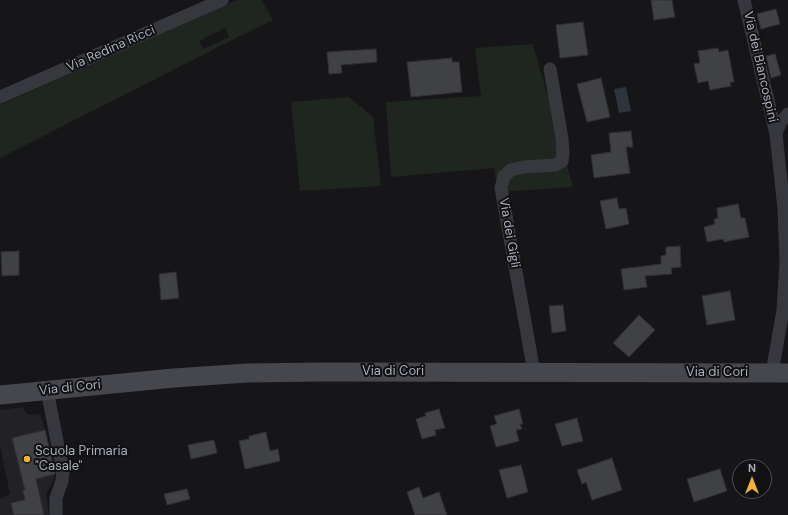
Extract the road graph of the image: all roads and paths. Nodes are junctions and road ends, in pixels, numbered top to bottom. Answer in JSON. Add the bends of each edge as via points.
{"nodes":[{"id":1,"x":222,"y":0,"type":"edge"},
{"id":2,"x":744,"y":0,"type":"edge"},
{"id":3,"x":550,"y":69,"type":"dead end"},
{"id":4,"x":0,"y":97,"type":"edge"},
{"id":5,"x":788,"y":114,"type":"edge"},
{"id":6,"x":776,"y":134,"type":"junction"},
{"id":7,"x":534,"y":372,"type":"junction"},
{"id":8,"x":780,"y":373,"type":"edge"},
{"id":9,"x":47,"y":390,"type":"junction"},
{"id":10,"x":0,"y":395,"type":"edge"},
{"id":11,"x":56,"y":515,"type":"edge"}],
"edges":[{"from":1,"to":4,"type":"street","name":"Via Redina Ricci"},
{"from":2,"to":6,"type":"street","name":"Via dei Biancospini"},
{"from":3,"to":7,"type":"street","name":"Via dei Gigli","via":[[562,138],[562,161],[555,165],[511,170],[504,176],[501,188]]},
{"from":5,"to":6,"type":"street","name":"Via dei Biancospini","via":[[780,123]]},
{"from":6,"to":8,"type":"street","name":"Via dei Biancospini","via":[[784,209],[786,262]]},
{"from":7,"to":8,"type":"main road","name":"Via di Cori"},
{"from":7,"to":9,"type":"main road","name":"Via di Cori","via":[[240,373]]},
{"from":9,"to":10,"type":"main road","name":"Via di Cori"},
{"from":9,"to":11,"type":"street","via":[[63,471],[56,498]]}]}
